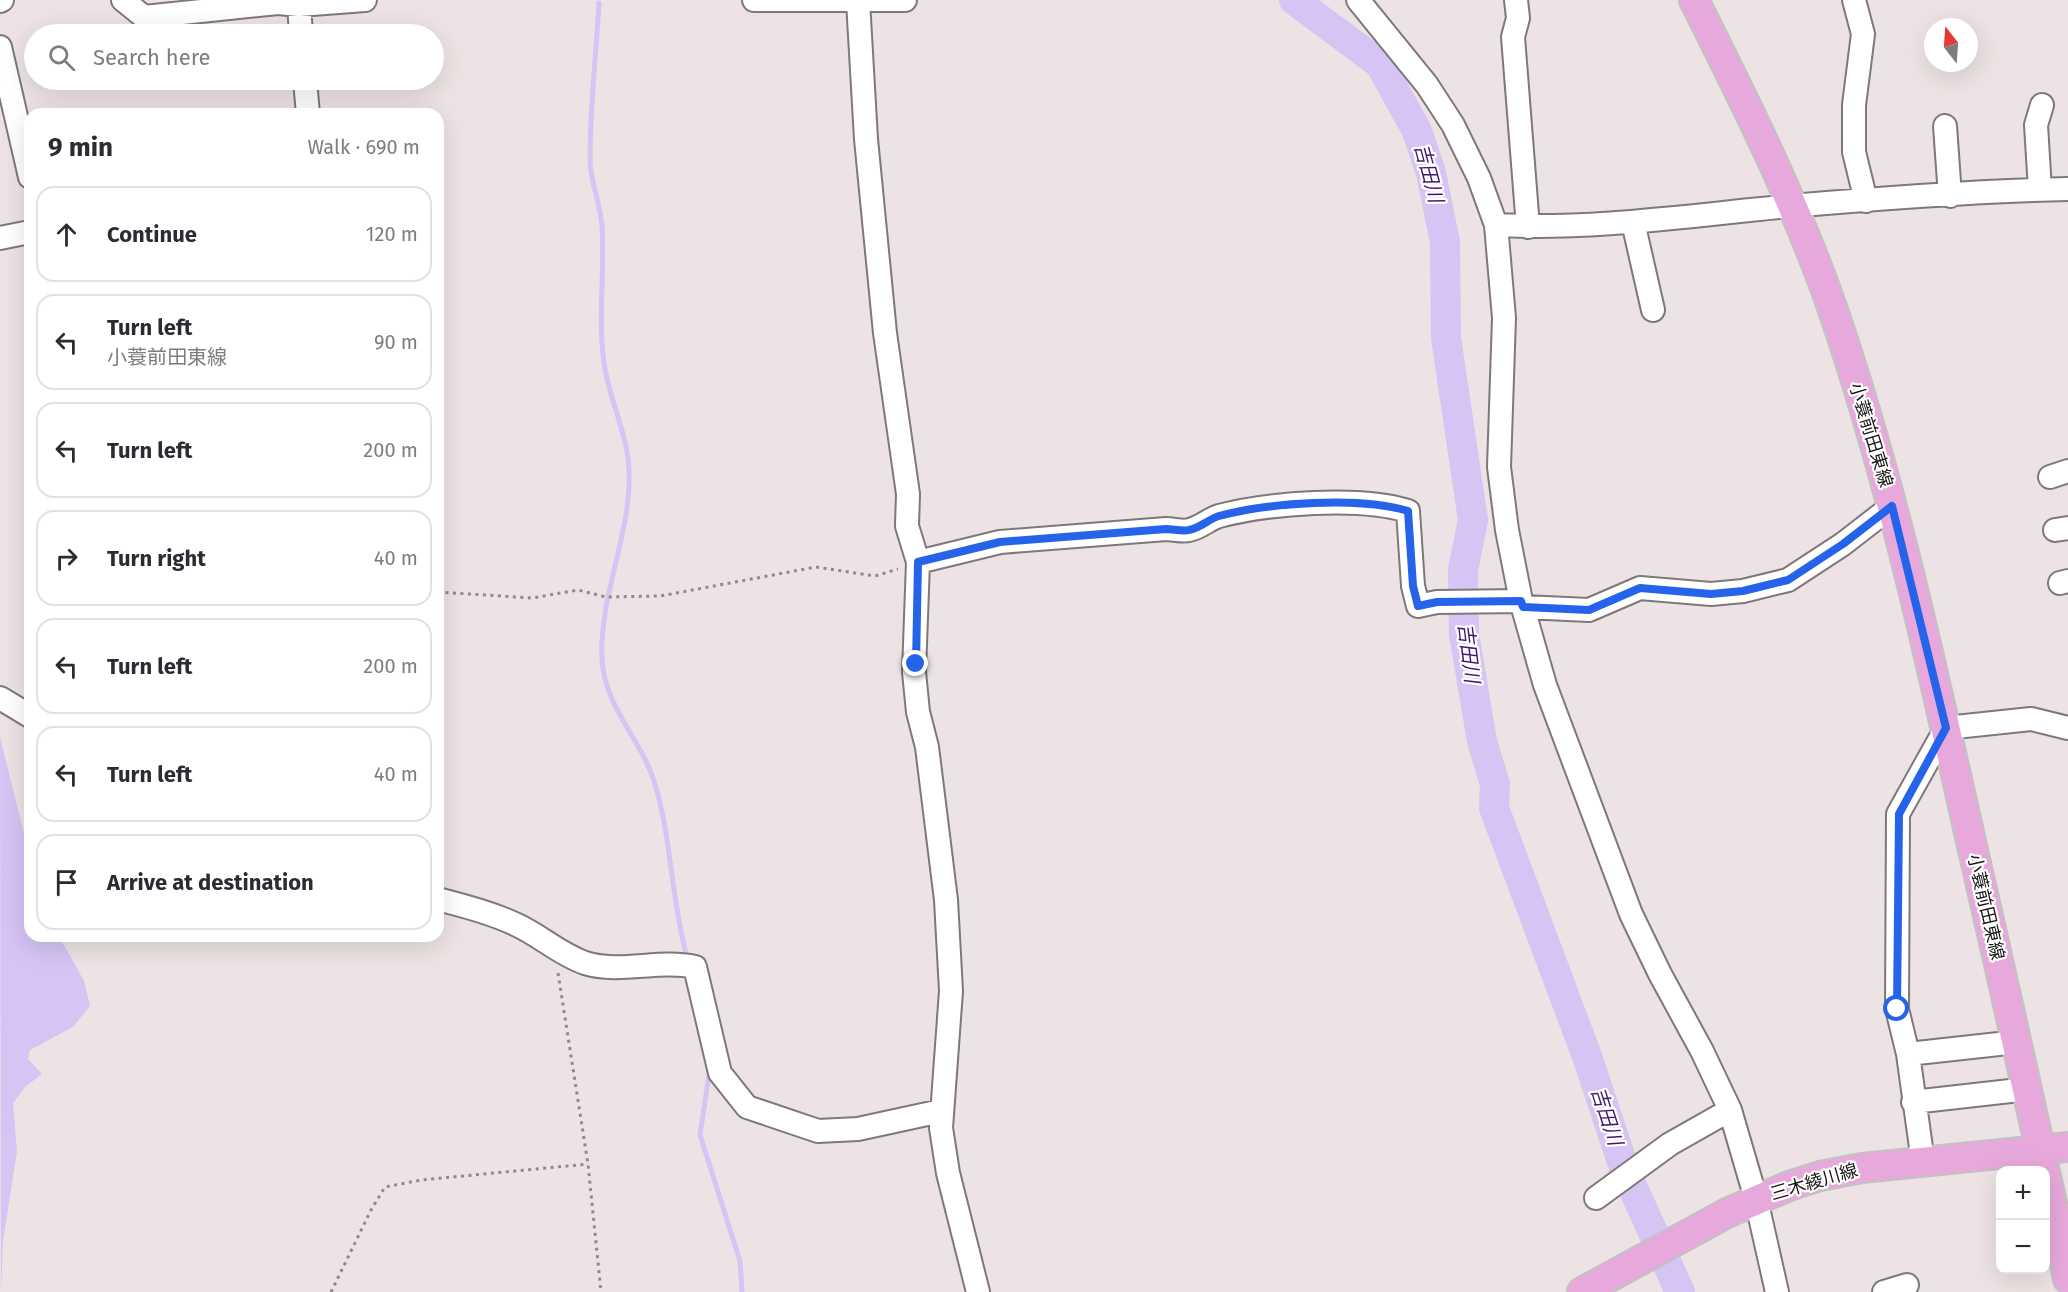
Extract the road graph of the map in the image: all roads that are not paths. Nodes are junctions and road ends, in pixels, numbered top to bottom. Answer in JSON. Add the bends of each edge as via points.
{"nodes":[{"id":1,"x":123,"y":0,"type":"edge"},
{"id":2,"x":364,"y":0,"type":"edge"},
{"id":3,"x":754,"y":0,"type":"edge"},
{"id":4,"x":905,"y":0,"type":"edge"},
{"id":5,"x":1358,"y":0,"type":"edge"},
{"id":6,"x":1516,"y":0,"type":"edge"},
{"id":7,"x":1694,"y":0,"type":"edge"},
{"id":8,"x":1854,"y":0,"type":"edge"},
{"id":9,"x":858,"y":1,"type":"edge"},
{"id":10,"x":299,"y":5,"type":"junction"},
{"id":11,"x":300,"y":24,"type":"edge"},
{"id":12,"x":0,"y":47,"type":"edge"},
{"id":13,"x":306,"y":90,"type":"edge"},
{"id":14,"x":2042,"y":105,"type":"dead end"},
{"id":15,"x":307,"y":108,"type":"edge"},
{"id":16,"x":1946,"y":126,"type":"dead end"},
{"id":17,"x":24,"y":151,"type":"edge"},
{"id":18,"x":2068,"y":189,"type":"edge"},
{"id":19,"x":2040,"y":190,"type":"junction"},
{"id":20,"x":1950,"y":196,"type":"junction"},
{"id":21,"x":1866,"y":201,"type":"junction"},
{"id":22,"x":1792,"y":206,"type":"junction"},
{"id":23,"x":1634,"y":222,"type":"junction"},
{"id":24,"x":1497,"y":225,"type":"junction"},
{"id":25,"x":1528,"y":227,"type":"junction"},
{"id":26,"x":24,"y":233,"type":"edge"},
{"id":27,"x":0,"y":238,"type":"edge"},
{"id":28,"x":1653,"y":310,"type":"dead end"},
{"id":29,"x":1892,"y":506,"type":"junction"},
{"id":30,"x":918,"y":562,"type":"junction"},
{"id":31,"x":1522,"y":604,"type":"junction"},
{"id":32,"x":0,"y":698,"type":"edge"},
{"id":33,"x":24,"y":712,"type":"edge"},
{"id":34,"x":1946,"y":728,"type":"junction"},
{"id":35,"x":2068,"y":728,"type":"edge"},
{"id":36,"x":444,"y":901,"type":"edge"},
{"id":37,"x":2017,"y":1042,"type":"junction"},
{"id":38,"x":1908,"y":1054,"type":"junction"},
{"id":39,"x":2028,"y":1089,"type":"junction"},
{"id":40,"x":1913,"y":1102,"type":"junction"},
{"id":41,"x":1730,"y":1110,"type":"junction"},
{"id":42,"x":941,"y":1111,"type":"junction"},
{"id":43,"x":2055,"y":1148,"type":"edge"},
{"id":44,"x":1923,"y":1162,"type":"junction"},
{"id":45,"x":1601,"y":1193,"type":"dead end"},
{"id":46,"x":1756,"y":1199,"type":"junction"},
{"id":47,"x":2068,"y":1279,"type":"edge"},
{"id":48,"x":1907,"y":1285,"type":"dead end"},
{"id":49,"x":978,"y":1292,"type":"edge"},
{"id":50,"x":1582,"y":1292,"type":"edge"},
{"id":51,"x":1777,"y":1292,"type":"edge"},
{"id":52,"x":1884,"y":1292,"type":"edge"}],
"edges":[{"from":1,"to":10,"type":"street","via":[[144,17],[279,3]]},
{"from":2,"to":10,"type":"street"},
{"from":3,"to":9,"type":"street"},
{"from":4,"to":9,"type":"street"},
{"from":5,"to":24,"type":"street","via":[[1428,85],[1453,125]]},
{"from":6,"to":25,"type":"street","via":[[1518,18],[1513,37]]},
{"from":7,"to":22,"type":"main road","name":"小蓑前田東線"},
{"from":8,"to":21,"type":"street","via":[[1863,34],[1854,105],[1854,152]]},
{"from":9,"to":30,"type":"street","via":[[866,140],[884,322],[908,494],[907,526]]},
{"from":10,"to":11,"type":"street"},
{"from":12,"to":17,"type":"street"},
{"from":13,"to":15,"type":"street"},
{"from":14,"to":19,"type":"street","via":[[2036,125]]},
{"from":16,"to":20,"type":"street"},
{"from":18,"to":19,"type":"street"},
{"from":19,"to":20,"type":"street"},
{"from":20,"to":21,"type":"street"},
{"from":21,"to":22,"type":"street"},
{"from":22,"to":23,"type":"street"},
{"from":22,"to":29,"type":"main road","name":"小蓑前田東線","via":[[1833,312]]},
{"from":23,"to":25,"type":"street"},
{"from":23,"to":28,"type":"street"},
{"from":24,"to":25,"type":"street"},
{"from":24,"to":31,"type":"street","via":[[1504,318],[1499,467]]},
{"from":26,"to":27,"type":"street"},
{"from":29,"to":31,"type":"street","via":[[1788,580],[1711,594],[1640,588],[1589,610]]},
{"from":29,"to":34,"type":"main road","name":"小蓑前田東線"},
{"from":30,"to":31,"type":"street","via":[[1000,542],[1166,529],[1189,531],[1218,517],[1296,504],[1386,504],[1408,511],[1418,606],[1437,602]]},
{"from":30,"to":42,"type":"street","via":[[914,672],[946,900],[951,991]]},
{"from":31,"to":41,"type":"street","via":[[1545,685],[1631,914]]},
{"from":32,"to":33,"type":"street"},
{"from":34,"to":35,"type":"street","via":[[2031,719]]},
{"from":34,"to":37,"type":"main road","name":"小蓑前田東線"},
{"from":34,"to":38,"type":"street","via":[[1899,814],[1897,1009]]},
{"from":36,"to":42,"type":"street","via":[[518,926],[555,950],[587,964],[677,963],[695,967],[720,1073],[747,1107],[818,1131],[858,1129]]},
{"from":37,"to":38,"type":"street"},
{"from":37,"to":39,"type":"main road","name":"小蓑前田東線"},
{"from":38,"to":40,"type":"street"},
{"from":39,"to":40,"type":"street"},
{"from":39,"to":43,"type":"main road","name":"小蓑前田東線"},
{"from":40,"to":44,"type":"street"},
{"from":41,"to":45,"type":"street"},
{"from":41,"to":46,"type":"street"},
{"from":42,"to":49,"type":"street","via":[[948,1173]]},
{"from":43,"to":44,"type":"main road","name":"三木綾川線"},
{"from":43,"to":47,"type":"main road","name":"小蓑前田東線"},
{"from":44,"to":46,"type":"main road","name":"三木綾川線","via":[[1820,1176]]},
{"from":46,"to":50,"type":"main road","name":"三木綾川線"},
{"from":46,"to":51,"type":"street"},
{"from":48,"to":52,"type":"street"}]}
